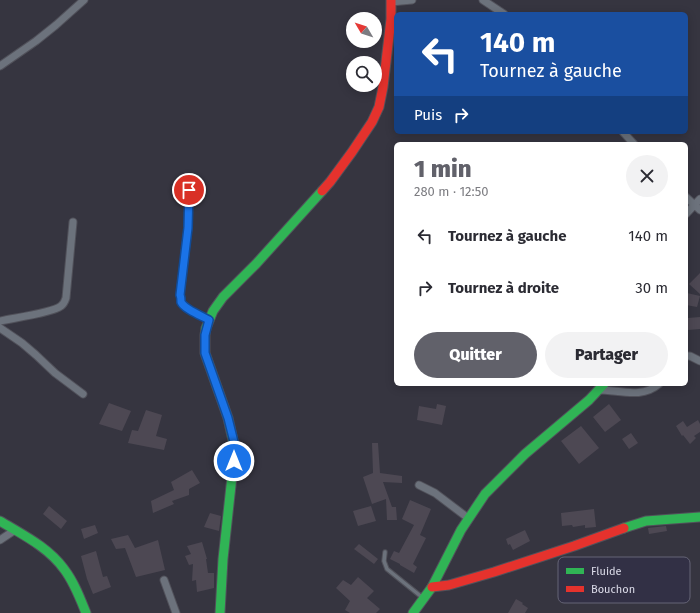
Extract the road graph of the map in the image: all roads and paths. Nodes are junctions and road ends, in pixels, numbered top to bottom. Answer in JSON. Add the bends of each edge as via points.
{"nodes":[{"id":1,"x":84,"y":0,"type":"edge"},
{"id":2,"x":412,"y":0,"type":"edge"},
{"id":3,"x":483,"y":0,"type":"edge"},
{"id":4,"x":391,"y":1,"type":"edge"},
{"id":5,"x":501,"y":12,"type":"edge"},
{"id":6,"x":0,"y":66,"type":"edge"},
{"id":7,"x":625,"y":134,"type":"edge"},
{"id":8,"x":632,"y":142,"type":"edge"},
{"id":9,"x":189,"y":190,"type":"dead end"},
{"id":10,"x":688,"y":199,"type":"edge"},
{"id":11,"x":700,"y":199,"type":"edge"},
{"id":12,"x":697,"y":207,"type":"edge"},
{"id":13,"x":688,"y":213,"type":"edge"},
{"id":14,"x":73,"y":222,"type":"dead end"},
{"id":15,"x":209,"y":320,"type":"junction"},
{"id":16,"x":0,"y":321,"type":"edge"},
{"id":17,"x":0,"y":328,"type":"edge"},
{"id":18,"x":688,"y":356,"type":"edge"},
{"id":19,"x":700,"y":361,"type":"edge"},
{"id":20,"x":656,"y":386,"type":"edge"},
{"id":21,"x":601,"y":387,"type":"edge"},
{"id":22,"x":83,"y":394,"type":"dead end"},
{"id":23,"x":419,"y":485,"type":"dead end"},
{"id":24,"x":700,"y":517,"type":"edge"},
{"id":25,"x":468,"y":518,"type":"junction"},
{"id":26,"x":0,"y":521,"type":"edge"},
{"id":27,"x":15,"y":530,"type":"junction"},
{"id":28,"x":0,"y":540,"type":"edge"},
{"id":29,"x":385,"y":552,"type":"dead end"},
{"id":30,"x":164,"y":580,"type":"dead end"},
{"id":31,"x":432,"y":587,"type":"junction"},
{"id":32,"x":424,"y":599,"type":"junction"},
{"id":33,"x":86,"y":613,"type":"edge"},
{"id":34,"x":176,"y":613,"type":"edge"},
{"id":35,"x":220,"y":613,"type":"edge"},
{"id":36,"x":413,"y":613,"type":"edge"}],
"edges":[{"from":1,"to":6,"type":"street","via":[[36,41]]},
{"from":2,"to":4,"type":"street"},
{"from":3,"to":5,"type":"street"},
{"from":4,"to":15,"type":"street","via":[[383,87],[379,107],[372,122],[330,182],[223,297]]},
{"from":7,"to":8,"type":"street"},
{"from":9,"to":15,"type":"street","via":[[181,302]]},
{"from":10,"to":12,"type":"street"},
{"from":11,"to":12,"type":"street"},
{"from":12,"to":13,"type":"street"},
{"from":14,"to":16,"type":"street","via":[[65,302],[52,310]]},
{"from":15,"to":35,"type":"street","via":[[205,335],[205,353],[228,418],[235,449]]},
{"from":17,"to":22,"type":"street"},
{"from":18,"to":19,"type":"street"},
{"from":20,"to":21,"type":"street","via":[[643,392],[629,393]]},
{"from":21,"to":25,"type":"street","via":[[510,468],[485,494]]},
{"from":23,"to":25,"type":"street","via":[[435,493]]},
{"from":24,"to":31,"type":"street","via":[[646,521],[494,572],[449,585]]},
{"from":25,"to":31,"type":"street"},
{"from":26,"to":27,"type":"street"},
{"from":27,"to":28,"type":"street"},
{"from":27,"to":33,"type":"street","via":[[43,548],[61,565]]},
{"from":29,"to":32,"type":"lane","via":[[384,561],[387,569]]},
{"from":30,"to":34,"type":"street"},
{"from":31,"to":32,"type":"street"},
{"from":32,"to":36,"type":"street"}]}
